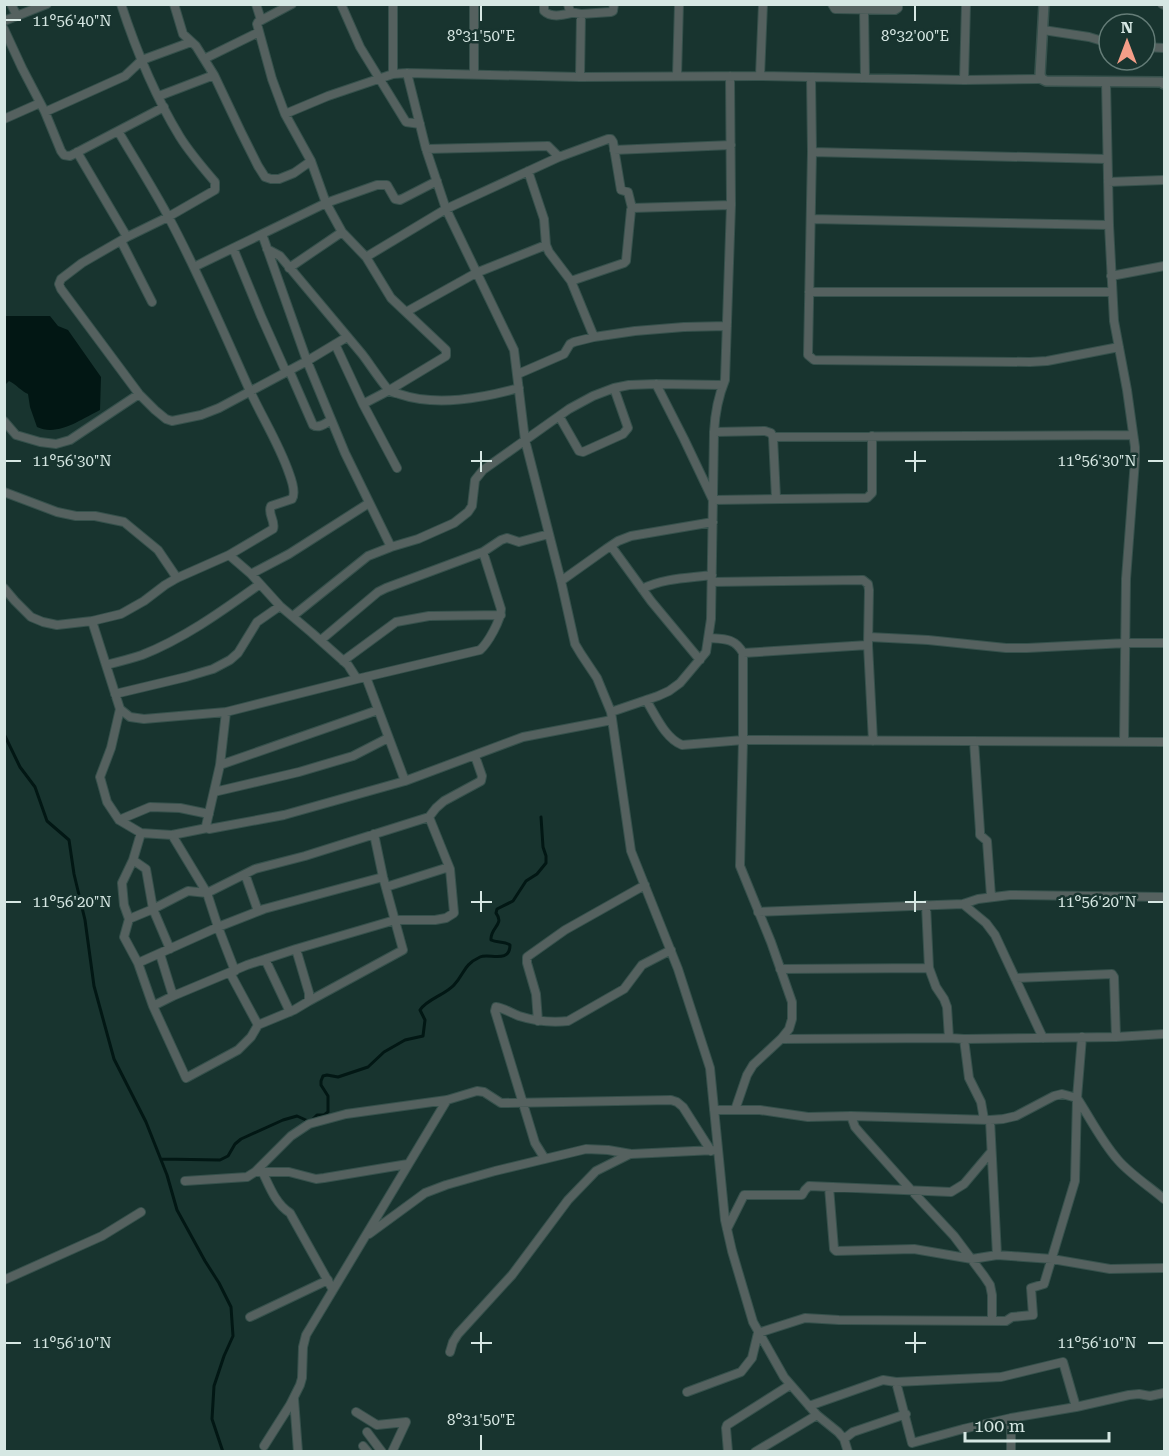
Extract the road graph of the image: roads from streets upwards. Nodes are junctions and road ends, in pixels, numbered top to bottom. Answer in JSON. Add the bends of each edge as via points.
{"nodes":[{"id":1,"x":11,"y":4,"type":"edge"},
{"id":2,"x":47,"y":4,"type":"edge"},
{"id":3,"x":121,"y":4,"type":"edge"},
{"id":4,"x":174,"y":4,"type":"edge"},
{"id":5,"x":256,"y":4,"type":"edge"},
{"id":6,"x":292,"y":4,"type":"edge"},
{"id":7,"x":341,"y":4,"type":"edge"},
{"id":8,"x":393,"y":4,"type":"edge"},
{"id":9,"x":474,"y":4,"type":"edge"},
{"id":10,"x":543,"y":4,"type":"edge"},
{"id":11,"x":568,"y":4,"type":"edge"},
{"id":12,"x":614,"y":4,"type":"edge"},
{"id":13,"x":679,"y":4,"type":"edge"},
{"id":14,"x":763,"y":4,"type":"edge"},
{"id":15,"x":832,"y":4,"type":"edge"},
{"id":16,"x":898,"y":4,"type":"edge"},
{"id":17,"x":966,"y":4,"type":"edge"},
{"id":18,"x":1044,"y":4,"type":"edge"},
{"id":19,"x":864,"y":9,"type":"junction"},
{"id":20,"x":576,"y":14,"type":"junction"},
{"id":21,"x":17,"y":16,"type":"junction"},
{"id":22,"x":261,"y":20,"type":"junction"},
{"id":23,"x":4,"y":21,"type":"edge"},
{"id":24,"x":4,"y":29,"type":"edge"},
{"id":25,"x":1042,"y":30,"type":"junction"},
{"id":26,"x":259,"y":32,"type":"junction"},
{"id":27,"x":1097,"y":39,"type":"edge"},
{"id":28,"x":191,"y":42,"type":"junction"},
{"id":29,"x":204,"y":59,"type":"junction"},
{"id":30,"x":142,"y":60,"type":"junction"},
{"id":31,"x":407,"y":73,"type":"junction"},
{"id":32,"x":393,"y":74,"type":"junction"},
{"id":33,"x":474,"y":74,"type":"junction"},
{"id":34,"x":214,"y":75,"type":"junction"},
{"id":35,"x":677,"y":76,"type":"junction"},
{"id":36,"x":730,"y":76,"type":"junction"},
{"id":37,"x":760,"y":76,"type":"junction"},
{"id":38,"x":580,"y":77,"type":"junction"},
{"id":39,"x":811,"y":77,"type":"junction"},
{"id":40,"x":381,"y":78,"type":"junction"},
{"id":41,"x":865,"y":78,"type":"junction"},
{"id":42,"x":1164,"y":78,"type":"edge"},
{"id":43,"x":1042,"y":79,"type":"junction"},
{"id":44,"x":964,"y":80,"type":"junction"},
{"id":45,"x":1106,"y":82,"type":"junction"},
{"id":46,"x":1164,"y":83,"type":"edge"},
{"id":47,"x":159,"y":96,"type":"junction"},
{"id":48,"x":40,"y":103,"type":"junction"},
{"id":49,"x":164,"y":107,"type":"junction"},
{"id":50,"x":45,"y":112,"type":"junction"},
{"id":51,"x":285,"y":114,"type":"junction"},
{"id":52,"x":4,"y":119,"type":"edge"},
{"id":53,"x":420,"y":124,"type":"junction"},
{"id":54,"x":118,"y":131,"type":"junction"},
{"id":55,"x":730,"y":146,"type":"junction"},
{"id":56,"x":426,"y":149,"type":"junction"},
{"id":57,"x":614,"y":150,"type":"junction"},
{"id":58,"x":77,"y":152,"type":"junction"},
{"id":59,"x":812,"y":152,"type":"junction"},
{"id":60,"x":559,"y":157,"type":"junction"},
{"id":61,"x":1107,"y":159,"type":"junction"},
{"id":62,"x":310,"y":161,"type":"junction"},
{"id":63,"x":528,"y":171,"type":"junction"},
{"id":64,"x":1164,"y":180,"type":"edge"},
{"id":65,"x":437,"y":181,"type":"junction"},
{"id":66,"x":1108,"y":182,"type":"junction"},
{"id":67,"x":326,"y":203,"type":"junction"},
{"id":68,"x":730,"y":205,"type":"junction"},
{"id":69,"x":632,"y":208,"type":"junction"},
{"id":70,"x":446,"y":209,"type":"junction"},
{"id":71,"x":168,"y":217,"type":"junction"},
{"id":72,"x":811,"y":219,"type":"junction"},
{"id":73,"x":1109,"y":225,"type":"junction"},
{"id":74,"x":342,"y":232,"type":"junction"},
{"id":75,"x":262,"y":234,"type":"junction"},
{"id":76,"x":124,"y":239,"type":"junction"},
{"id":77,"x":546,"y":245,"type":"junction"},
{"id":78,"x":233,"y":248,"type":"junction"},
{"id":79,"x":267,"y":249,"type":"junction"},
{"id":80,"x":366,"y":257,"type":"junction"},
{"id":81,"x":1164,"y":266,"type":"edge"},
{"id":82,"x":194,"y":267,"type":"junction"},
{"id":83,"x":289,"y":268,"type":"junction"},
{"id":84,"x":476,"y":273,"type":"junction"},
{"id":85,"x":1112,"y":276,"type":"junction"},
{"id":86,"x":570,"y":281,"type":"junction"},
{"id":87,"x":809,"y":292,"type":"junction"},
{"id":88,"x":1112,"y":292,"type":"junction"},
{"id":89,"x":152,"y":302,"type":"dead end"},
{"id":90,"x":406,"y":312,"type":"junction"},
{"id":91,"x":727,"y":326,"type":"junction"},
{"id":92,"x":347,"y":337,"type":"junction"},
{"id":93,"x":594,"y":337,"type":"junction"},
{"id":94,"x":334,"y":344,"type":"junction"},
{"id":95,"x":1119,"y":347,"type":"junction"},
{"id":96,"x":307,"y":360,"type":"junction"},
{"id":97,"x":287,"y":371,"type":"junction"},
{"id":98,"x":518,"y":374,"type":"junction"},
{"id":99,"x":656,"y":384,"type":"junction"},
{"id":100,"x":723,"y":385,"type":"junction"},
{"id":101,"x":519,"y":388,"type":"junction"},
{"id":102,"x":614,"y":388,"type":"junction"},
{"id":103,"x":250,"y":391,"type":"junction"},
{"id":104,"x":388,"y":391,"type":"junction"},
{"id":105,"x":139,"y":393,"type":"junction"},
{"id":106,"x":363,"y":404,"type":"junction"},
{"id":107,"x":560,"y":416,"type":"junction"},
{"id":108,"x":332,"y":420,"type":"junction"},
{"id":109,"x":4,"y":422,"type":"edge"},
{"id":110,"x":714,"y":432,"type":"junction"},
{"id":111,"x":1133,"y":435,"type":"junction"},
{"id":112,"x":872,"y":436,"type":"junction"},
{"id":113,"x":774,"y":437,"type":"junction"},
{"id":114,"x":525,"y":440,"type":"junction"},
{"id":115,"x":397,"y":468,"type":"dead end"},
{"id":116,"x":4,"y":492,"type":"edge"},
{"id":117,"x":776,"y":498,"type":"junction"},
{"id":118,"x":713,"y":500,"type":"junction"},
{"id":119,"x":369,"y":504,"type":"junction"},
{"id":120,"x":713,"y":522,"type":"junction"},
{"id":121,"x":549,"y":534,"type":"junction"},
{"id":122,"x":610,"y":546,"type":"junction"},
{"id":123,"x":390,"y":547,"type":"junction"},
{"id":124,"x":483,"y":552,"type":"junction"},
{"id":125,"x":229,"y":555,"type":"junction"},
{"id":126,"x":251,"y":574,"type":"junction"},
{"id":127,"x":177,"y":578,"type":"junction"},
{"id":128,"x":712,"y":579,"type":"junction"},
{"id":129,"x":561,"y":581,"type":"junction"},
{"id":130,"x":260,"y":584,"type":"junction"},
{"id":131,"x":4,"y":588,"type":"edge"},
{"id":132,"x":642,"y":589,"type":"junction"},
{"id":133,"x":280,"y":606,"type":"junction"},
{"id":134,"x":501,"y":615,"type":"junction"},
{"id":135,"x":292,"y":616,"type":"junction"},
{"id":136,"x":92,"y":621,"type":"junction"},
{"id":137,"x":709,"y":638,"type":"junction"},
{"id":138,"x":321,"y":640,"type":"junction"},
{"id":139,"x":868,"y":641,"type":"junction"},
{"id":140,"x":1126,"y":643,"type":"junction"},
{"id":141,"x":1164,"y":643,"type":"edge"},
{"id":142,"x":743,"y":653,"type":"junction"},
{"id":143,"x":700,"y":660,"type":"junction"},
{"id":144,"x":344,"y":661,"type":"junction"},
{"id":145,"x":106,"y":665,"type":"junction"},
{"id":146,"x":361,"y":678,"type":"junction"},
{"id":147,"x":115,"y":694,"type":"junction"},
{"id":148,"x":646,"y":700,"type":"junction"},
{"id":149,"x":120,"y":709,"type":"junction"},
{"id":150,"x":378,"y":710,"type":"junction"},
{"id":151,"x":226,"y":712,"type":"junction"},
{"id":152,"x":611,"y":716,"type":"junction"},
{"id":153,"x":388,"y":738,"type":"junction"},
{"id":154,"x":743,"y":740,"type":"junction"},
{"id":155,"x":873,"y":741,"type":"junction"},
{"id":156,"x":974,"y":741,"type":"junction"},
{"id":157,"x":1124,"y":742,"type":"junction"},
{"id":158,"x":1164,"y":742,"type":"edge"},
{"id":159,"x":475,"y":756,"type":"junction"},
{"id":160,"x":220,"y":765,"type":"junction"},
{"id":161,"x":405,"y":781,"type":"junction"},
{"id":162,"x":214,"y":792,"type":"junction"},
{"id":163,"x":209,"y":814,"type":"junction"},
{"id":164,"x":429,"y":817,"type":"junction"},
{"id":165,"x":119,"y":820,"type":"junction"},
{"id":166,"x":207,"y":828,"type":"junction"},
{"id":167,"x":141,"y":833,"type":"junction"},
{"id":168,"x":374,"y":834,"type":"junction"},
{"id":169,"x":172,"y":835,"type":"junction"},
{"id":170,"x":133,"y":860,"type":"junction"},
{"id":171,"x":449,"y":867,"type":"junction"},
{"id":172,"x":245,"y":874,"type":"junction"},
{"id":173,"x":383,"y":877,"type":"junction"},
{"id":174,"x":645,"y":885,"type":"junction"},
{"id":175,"x":386,"y":887,"type":"junction"},
{"id":176,"x":207,"y":893,"type":"junction"},
{"id":177,"x":991,"y":896,"type":"junction"},
{"id":178,"x":1164,"y":897,"type":"edge"},
{"id":179,"x":963,"y":904,"type":"junction"},
{"id":180,"x":926,"y":905,"type":"junction"},
{"id":181,"x":153,"y":909,"type":"junction"},
{"id":182,"x":258,"y":911,"type":"junction"},
{"id":183,"x":758,"y":912,"type":"junction"},
{"id":184,"x":129,"y":919,"type":"junction"},
{"id":185,"x":395,"y":920,"type":"junction"},
{"id":186,"x":218,"y":927,"type":"junction"},
{"id":187,"x":170,"y":949,"type":"junction"},
{"id":188,"x":296,"y":949,"type":"junction"},
{"id":189,"x":671,"y":950,"type":"junction"},
{"id":190,"x":160,"y":954,"type":"junction"},
{"id":191,"x":265,"y":959,"type":"junction"},
{"id":192,"x":138,"y":963,"type":"junction"},
{"id":193,"x":929,"y":968,"type":"junction"},
{"id":194,"x":780,"y":969,"type":"junction"},
{"id":195,"x":233,"y":972,"type":"junction"},
{"id":196,"x":1015,"y":978,"type":"junction"},
{"id":197,"x":173,"y":996,"type":"junction"},
{"id":198,"x":309,"y":1001,"type":"junction"},
{"id":199,"x":153,"y":1006,"type":"junction"},
{"id":200,"x":290,"y":1012,"type":"junction"},
{"id":201,"x":538,"y":1021,"type":"junction"},
{"id":202,"x":258,"y":1025,"type":"junction"},
{"id":203,"x":1164,"y":1034,"type":"edge"},
{"id":204,"x":1082,"y":1037,"type":"junction"},
{"id":205,"x":1116,"y":1037,"type":"junction"},
{"id":206,"x":948,"y":1038,"type":"junction"},
{"id":207,"x":1042,"y":1038,"type":"junction"},
{"id":208,"x":781,"y":1039,"type":"junction"},
{"id":209,"x":964,"y":1039,"type":"junction"},
{"id":210,"x":1077,"y":1098,"type":"junction"},
{"id":211,"x":447,"y":1100,"type":"junction"},
{"id":212,"x":523,"y":1103,"type":"junction"},
{"id":213,"x":714,"y":1110,"type":"junction"},
{"id":214,"x":735,"y":1110,"type":"junction"},
{"id":215,"x":851,"y":1116,"type":"junction"},
{"id":216,"x":987,"y":1119,"type":"junction"},
{"id":217,"x":714,"y":1150,"type":"junction"},
{"id":218,"x":992,"y":1152,"type":"junction"},
{"id":219,"x":631,"y":1154,"type":"junction"},
{"id":220,"x":545,"y":1159,"type":"junction"},
{"id":221,"x":408,"y":1164,"type":"junction"},
{"id":222,"x":259,"y":1173,"type":"junction"},
{"id":223,"x":184,"y":1181,"type":"dead end"},
{"id":224,"x":830,"y":1187,"type":"junction"},
{"id":225,"x":912,"y":1191,"type":"junction"},
{"id":226,"x":1164,"y":1199,"type":"edge"},
{"id":227,"x":141,"y":1212,"type":"dead end"},
{"id":228,"x":727,"y":1229,"type":"junction"},
{"id":229,"x":365,"y":1236,"type":"junction"},
{"id":230,"x":997,"y":1255,"type":"junction"},
{"id":231,"x":1052,"y":1258,"type":"junction"},
{"id":232,"x":972,"y":1259,"type":"junction"},
{"id":233,"x":1164,"y":1268,"type":"edge"},
{"id":234,"x":4,"y":1280,"type":"edge"},
{"id":235,"x":328,"y":1280,"type":"junction"},
{"id":236,"x":333,"y":1290,"type":"junction"},
{"id":237,"x":250,"y":1317,"type":"dead end"},
{"id":238,"x":992,"y":1321,"type":"junction"},
{"id":239,"x":758,"y":1333,"type":"junction"},
{"id":240,"x":450,"y":1352,"type":"dead end"},
{"id":241,"x":896,"y":1382,"type":"junction"},
{"id":242,"x":790,"y":1386,"type":"junction"},
{"id":243,"x":687,"y":1392,"type":"dead end"},
{"id":244,"x":1164,"y":1394,"type":"edge"},
{"id":245,"x":294,"y":1398,"type":"junction"},
{"id":246,"x":809,"y":1406,"type":"junction"},
{"id":247,"x":1077,"y":1407,"type":"junction"},
{"id":248,"x":356,"y":1412,"type":"dead end"},
{"id":249,"x":906,"y":1414,"type":"junction"},
{"id":250,"x":817,"y":1415,"type":"junction"},
{"id":251,"x":1011,"y":1418,"type":"junction"},
{"id":252,"x":367,"y":1432,"type":"dead end"},
{"id":253,"x":844,"y":1439,"type":"junction"},
{"id":254,"x":264,"y":1446,"type":"dead end"},
{"id":255,"x":298,"y":1452,"type":"edge"},
{"id":256,"x":382,"y":1452,"type":"edge"},
{"id":257,"x":392,"y":1452,"type":"edge"},
{"id":258,"x":728,"y":1452,"type":"edge"},
{"id":259,"x":755,"y":1452,"type":"edge"},
{"id":260,"x":848,"y":1452,"type":"edge"},
{"id":261,"x":1011,"y":1452,"type":"edge"}],
"edges":[{"from":1,"to":21,"type":"street"},
{"from":2,"to":21,"type":"street"},
{"from":3,"to":30,"type":"street"},
{"from":4,"to":28,"type":"street","via":[[183,34]]},
{"from":5,"to":22,"type":"street"},
{"from":6,"to":22,"type":"street"},
{"from":7,"to":40,"type":"street","via":[[360,47]]},
{"from":8,"to":32,"type":"street"},
{"from":9,"to":33,"type":"street"},
{"from":10,"to":20,"type":"street","via":[[548,14]]},
{"from":11,"to":20,"type":"street"},
{"from":12,"to":20,"type":"street","via":[[611,12]]},
{"from":13,"to":35,"type":"street"},
{"from":14,"to":37,"type":"street"},
{"from":15,"to":19,"type":"street","via":[[835,9]]},
{"from":16,"to":19,"type":"street","via":[[895,10]]},
{"from":17,"to":44,"type":"street"},
{"from":18,"to":25,"type":"street"},
{"from":19,"to":41,"type":"street"},
{"from":20,"to":38,"type":"street"},
{"from":21,"to":23,"type":"street"},
{"from":22,"to":26,"type":"street","via":[[257,22]]},
{"from":24,"to":48,"type":"street"},
{"from":25,"to":27,"type":"street"},
{"from":25,"to":43,"type":"street"},
{"from":26,"to":29,"type":"street"},
{"from":26,"to":51,"type":"street"},
{"from":28,"to":29,"type":"street"},
{"from":28,"to":30,"type":"street"},
{"from":29,"to":34,"type":"street"},
{"from":30,"to":47,"type":"street"},
{"from":30,"to":50,"type":"street","via":[[125,76]]},
{"from":31,"to":32,"type":"street"},
{"from":31,"to":33,"type":"street"},
{"from":31,"to":53,"type":"street"},
{"from":32,"to":40,"type":"street"},
{"from":33,"to":38,"type":"street"},
{"from":34,"to":47,"type":"street"},
{"from":34,"to":62,"type":"street","via":[[265,177],[279,179]]},
{"from":35,"to":36,"type":"street"},
{"from":35,"to":38,"type":"street"},
{"from":36,"to":37,"type":"street"},
{"from":36,"to":55,"type":"street"},
{"from":37,"to":39,"type":"street"},
{"from":39,"to":41,"type":"street"},
{"from":39,"to":59,"type":"street"},
{"from":40,"to":51,"type":"street"},
{"from":40,"to":53,"type":"street","via":[[406,122]]},
{"from":41,"to":44,"type":"street"},
{"from":42,"to":46,"type":"street"},
{"from":43,"to":44,"type":"street"},
{"from":43,"to":45,"type":"street"},
{"from":45,"to":46,"type":"street"},
{"from":45,"to":61,"type":"street"},
{"from":47,"to":49,"type":"street"},
{"from":48,"to":50,"type":"street"},
{"from":48,"to":52,"type":"street"},
{"from":49,"to":54,"type":"street"},
{"from":49,"to":71,"type":"street","via":[[216,186]]},
{"from":50,"to":58,"type":"street","via":[[64,155]]},
{"from":51,"to":62,"type":"street"},
{"from":53,"to":56,"type":"street"},
{"from":54,"to":58,"type":"street"},
{"from":54,"to":71,"type":"street"},
{"from":55,"to":57,"type":"street"},
{"from":55,"to":68,"type":"street"},
{"from":56,"to":60,"type":"street","via":[[548,146]]},
{"from":56,"to":65,"type":"street"},
{"from":57,"to":60,"type":"street","via":[[608,139]]},
{"from":57,"to":69,"type":"street","via":[[621,190],[628,192]]},
{"from":58,"to":76,"type":"street"},
{"from":59,"to":61,"type":"street"},
{"from":59,"to":72,"type":"street"},
{"from":60,"to":63,"type":"street"},
{"from":61,"to":66,"type":"street"},
{"from":62,"to":67,"type":"street"},
{"from":63,"to":70,"type":"street"},
{"from":63,"to":77,"type":"street","via":[[544,219]]},
{"from":64,"to":66,"type":"street"},
{"from":65,"to":67,"type":"street","via":[[400,200],[384,184]]},
{"from":65,"to":70,"type":"street"},
{"from":66,"to":73,"type":"street"},
{"from":67,"to":74,"type":"street"},
{"from":67,"to":75,"type":"street"},
{"from":68,"to":69,"type":"street"},
{"from":68,"to":91,"type":"street"},
{"from":69,"to":86,"type":"street","via":[[626,261]]},
{"from":70,"to":80,"type":"street"},
{"from":70,"to":84,"type":"street"},
{"from":71,"to":76,"type":"street"},
{"from":71,"to":82,"type":"street"},
{"from":72,"to":73,"type":"street"},
{"from":72,"to":87,"type":"street"},
{"from":73,"to":85,"type":"street"},
{"from":74,"to":80,"type":"street"},
{"from":74,"to":83,"type":"street"},
{"from":75,"to":78,"type":"street"},
{"from":75,"to":79,"type":"street"},
{"from":76,"to":89,"type":"street"},
{"from":76,"to":105,"type":"street","via":[[82,263],[59,284]]},
{"from":77,"to":84,"type":"street"},
{"from":77,"to":86,"type":"street"},
{"from":78,"to":82,"type":"street"},
{"from":78,"to":97,"type":"street"},
{"from":79,"to":83,"type":"street","via":[[280,256]]},
{"from":79,"to":96,"type":"street"},
{"from":80,"to":90,"type":"street","via":[[386,290]]},
{"from":81,"to":85,"type":"street"},
{"from":82,"to":103,"type":"street"},
{"from":83,"to":92,"type":"street"},
{"from":84,"to":90,"type":"street"},
{"from":84,"to":98,"type":"street","via":[[514,350]]},
{"from":85,"to":88,"type":"street"},
{"from":86,"to":93,"type":"street"},
{"from":87,"to":88,"type":"street"},
{"from":87,"to":95,"type":"street","via":[[808,355],[814,360],[1030,362]]},
{"from":88,"to":95,"type":"street"},
{"from":90,"to":104,"type":"street","via":[[447,353]]},
{"from":91,"to":93,"type":"street"},
{"from":91,"to":100,"type":"street"},
{"from":92,"to":94,"type":"street"},
{"from":92,"to":104,"type":"street"},
{"from":93,"to":98,"type":"street","via":[[574,342],[564,354]]},
{"from":94,"to":96,"type":"street"},
{"from":94,"to":106,"type":"street"},
{"from":95,"to":111,"type":"street"},
{"from":96,"to":97,"type":"street"},
{"from":96,"to":108,"type":"street"},
{"from":97,"to":103,"type":"street"},
{"from":97,"to":108,"type":"street","via":[[313,425],[319,427]]},
{"from":98,"to":101,"type":"street"},
{"from":99,"to":100,"type":"street"},
{"from":99,"to":102,"type":"street"},
{"from":99,"to":118,"type":"street"},
{"from":100,"to":110,"type":"street"},
{"from":101,"to":104,"type":"street","via":[[478,398],[437,400],[415,400]]},
{"from":101,"to":114,"type":"street"},
{"from":102,"to":107,"type":"street"},
{"from":102,"to":107,"type":"street","via":[[628,428],[623,434],[579,452]]},
{"from":103,"to":105,"type":"street","via":[[210,412],[172,421],[154,410]]},
{"from":103,"to":125,"type":"street","via":[[289,473],[294,497],[271,506],[273,529]]},
{"from":104,"to":106,"type":"street"},
{"from":105,"to":109,"type":"street","via":[[70,440],[56,444],[16,435]]},
{"from":106,"to":115,"type":"street"},
{"from":107,"to":114,"type":"street"},
{"from":108,"to":119,"type":"street"},
{"from":110,"to":113,"type":"street","via":[[765,431]]},
{"from":110,"to":118,"type":"street"},
{"from":111,"to":112,"type":"street"},
{"from":111,"to":140,"type":"street"},
{"from":112,"to":113,"type":"street"},
{"from":112,"to":117,"type":"street","via":[[872,493],[867,498]]},
{"from":113,"to":117,"type":"street"},
{"from":114,"to":121,"type":"street"},
{"from":114,"to":123,"type":"street","via":[[475,480],[468,512],[454,523]]},
{"from":116,"to":127,"type":"street","via":[[57,512],[124,522],[158,550]]},
{"from":117,"to":118,"type":"street"},
{"from":118,"to":120,"type":"street"},
{"from":119,"to":123,"type":"street"},
{"from":119,"to":126,"type":"street"},
{"from":120,"to":122,"type":"street","via":[[631,537]]},
{"from":120,"to":128,"type":"street"},
{"from":121,"to":124,"type":"street","via":[[519,542],[507,538]]},
{"from":121,"to":129,"type":"street"},
{"from":122,"to":129,"type":"street"},
{"from":122,"to":132,"type":"street"},
{"from":123,"to":135,"type":"street","via":[[368,556]]},
{"from":124,"to":134,"type":"street"},
{"from":124,"to":138,"type":"street","via":[[378,592]]},
{"from":125,"to":126,"type":"street"},
{"from":125,"to":127,"type":"street"},
{"from":126,"to":130,"type":"street"},
{"from":127,"to":136,"type":"street","via":[[122,614]]},
{"from":128,"to":132,"type":"street","via":[[665,581]]},
{"from":128,"to":137,"type":"street"},
{"from":128,"to":139,"type":"street","via":[[862,580],[869,590]]},
{"from":129,"to":152,"type":"street","via":[[575,644],[597,678]]},
{"from":130,"to":133,"type":"street"},
{"from":130,"to":145,"type":"street","via":[[208,621],[163,646]]},
{"from":131,"to":136,"type":"street","via":[[32,617],[43,622],[57,625]]},
{"from":132,"to":143,"type":"street"},
{"from":133,"to":135,"type":"street"},
{"from":133,"to":147,"type":"street","via":[[257,622],[230,660],[186,677]]},
{"from":134,"to":144,"type":"street","via":[[429,616],[396,622]]},
{"from":134,"to":146,"type":"street","via":[[480,650]]},
{"from":135,"to":138,"type":"street"},
{"from":136,"to":145,"type":"street"},
{"from":137,"to":142,"type":"street","via":[[728,640]]},
{"from":137,"to":143,"type":"street"},
{"from":138,"to":144,"type":"street"},
{"from":139,"to":140,"type":"street","via":[[928,640],[1006,648]]},
{"from":139,"to":142,"type":"street"},
{"from":139,"to":155,"type":"street"},
{"from":140,"to":141,"type":"street"},
{"from":140,"to":157,"type":"street"},
{"from":142,"to":154,"type":"street"},
{"from":143,"to":148,"type":"street","via":[[680,683]]},
{"from":144,"to":146,"type":"street"},
{"from":145,"to":147,"type":"street"},
{"from":146,"to":150,"type":"street"},
{"from":146,"to":151,"type":"street"},
{"from":147,"to":149,"type":"street"},
{"from":148,"to":152,"type":"street"},
{"from":148,"to":154,"type":"street","via":[[666,732],[682,745]]},
{"from":149,"to":151,"type":"street","via":[[130,717],[144,719]]},
{"from":149,"to":165,"type":"street","via":[[100,777],[107,802]]},
{"from":150,"to":153,"type":"street"},
{"from":150,"to":160,"type":"street"},
{"from":151,"to":160,"type":"street"},
{"from":152,"to":159,"type":"street","via":[[533,734]]},
{"from":152,"to":174,"type":"street","via":[[629,841]]},
{"from":153,"to":161,"type":"street"},
{"from":153,"to":162,"type":"street","via":[[352,756]]},
{"from":154,"to":155,"type":"street"},
{"from":154,"to":183,"type":"street","via":[[740,866]]},
{"from":155,"to":156,"type":"street"},
{"from":156,"to":157,"type":"street"},
{"from":156,"to":177,"type":"street","via":[[980,834],[987,842]]},
{"from":157,"to":158,"type":"street"},
{"from":159,"to":161,"type":"street"},
{"from":159,"to":164,"type":"street","via":[[481,781],[444,801]]},
{"from":160,"to":162,"type":"street"},
{"from":161,"to":166,"type":"street","via":[[284,815]]},
{"from":162,"to":163,"type":"street"},
{"from":163,"to":165,"type":"street","via":[[150,807]]},
{"from":163,"to":166,"type":"street"},
{"from":164,"to":168,"type":"street"},
{"from":164,"to":171,"type":"street"},
{"from":165,"to":167,"type":"street"},
{"from":166,"to":169,"type":"street"},
{"from":167,"to":169,"type":"street"},
{"from":167,"to":170,"type":"street"},
{"from":168,"to":172,"type":"street"},
{"from":168,"to":173,"type":"street"},
{"from":169,"to":176,"type":"street"},
{"from":170,"to":181,"type":"street","via":[[146,869]]},
{"from":170,"to":184,"type":"street","via":[[122,883]]},
{"from":171,"to":175,"type":"street"},
{"from":171,"to":185,"type":"street","via":[[454,913],[446,918]]},
{"from":172,"to":176,"type":"street"},
{"from":172,"to":182,"type":"street"},
{"from":173,"to":175,"type":"street"},
{"from":173,"to":182,"type":"street"},
{"from":174,"to":189,"type":"street"},
{"from":174,"to":201,"type":"street","via":[[565,930],[527,957],[538,1002]]},
{"from":175,"to":185,"type":"street"},
{"from":176,"to":181,"type":"street","via":[[188,891]]},
{"from":176,"to":186,"type":"street"},
{"from":177,"to":178,"type":"street"},
{"from":177,"to":179,"type":"street"},
{"from":179,"to":180,"type":"street"},
{"from":179,"to":196,"type":"street","via":[[995,935]]},
{"from":180,"to":183,"type":"street"},
{"from":180,"to":193,"type":"street"},
{"from":181,"to":184,"type":"street"},
{"from":181,"to":187,"type":"street"},
{"from":182,"to":186,"type":"street"},
{"from":183,"to":194,"type":"street"},
{"from":184,"to":192,"type":"street","via":[[124,937]]},
{"from":185,"to":188,"type":"street"},
{"from":185,"to":198,"type":"street","via":[[403,950]]},
{"from":186,"to":187,"type":"street"},
{"from":186,"to":195,"type":"street"},
{"from":187,"to":190,"type":"street"},
{"from":188,"to":191,"type":"street"},
{"from":188,"to":198,"type":"street"},
{"from":189,"to":201,"type":"street","via":[[642,965],[624,989],[573,1019]]},
{"from":189,"to":213,"type":"street","via":[[710,1068]]},
{"from":190,"to":192,"type":"street"},
{"from":190,"to":197,"type":"street"},
{"from":191,"to":195,"type":"street"},
{"from":191,"to":200,"type":"street"},
{"from":192,"to":199,"type":"street"},
{"from":193,"to":194,"type":"street"},
{"from":193,"to":206,"type":"street","via":[[947,1007]]},
{"from":194,"to":208,"type":"street","via":[[792,1002],[792,1019]]},
{"from":195,"to":197,"type":"street"},
{"from":195,"to":202,"type":"street"},
{"from":196,"to":205,"type":"street","via":[[1112,974]]},
{"from":196,"to":207,"type":"street"},
{"from":197,"to":199,"type":"street"},
{"from":198,"to":200,"type":"street"},
{"from":199,"to":202,"type":"street","via":[[186,1078],[238,1050]]},
{"from":200,"to":202,"type":"street"},
{"from":201,"to":212,"type":"street","via":[[499,1007],[495,1009]]},
{"from":203,"to":205,"type":"street"},
{"from":204,"to":205,"type":"street"},
{"from":204,"to":207,"type":"street"},
{"from":204,"to":210,"type":"street"},
{"from":206,"to":208,"type":"street"},
{"from":206,"to":209,"type":"street"},
{"from":207,"to":209,"type":"street"},
{"from":208,"to":214,"type":"street","via":[[753,1065]]},
{"from":209,"to":216,"type":"street","via":[[969,1078]]},
{"from":210,"to":216,"type":"street","via":[[1053,1096],[1016,1116]]},
{"from":210,"to":226,"type":"street","via":[[1118,1160]]},
{"from":210,"to":231,"type":"street","via":[[1075,1181]]},
{"from":211,"to":212,"type":"street","via":[[477,1091],[501,1104]]},
{"from":211,"to":221,"type":"street"},
{"from":211,"to":222,"type":"street","via":[[346,1114],[309,1124],[291,1136]]},
{"from":212,"to":217,"type":"street","via":[[671,1100],[682,1107]]},
{"from":212,"to":220,"type":"street","via":[[535,1143]]},
{"from":213,"to":214,"type":"street"},
{"from":213,"to":217,"type":"street"},
{"from":214,"to":215,"type":"street","via":[[775,1111],[808,1118]]},
{"from":215,"to":216,"type":"street"},
{"from":215,"to":225,"type":"street","via":[[855,1127]]},
{"from":216,"to":218,"type":"street"},
{"from":217,"to":219,"type":"street"},
{"from":217,"to":228,"type":"street"},
{"from":218,"to":225,"type":"street","via":[[957,1190]]},
{"from":218,"to":230,"type":"street"},
{"from":219,"to":220,"type":"street","via":[[585,1149]]},
{"from":219,"to":240,"type":"street","via":[[596,1171],[568,1200],[512,1275],[458,1334]]},
{"from":220,"to":229,"type":"street","via":[[425,1193]]},
{"from":221,"to":222,"type":"street","via":[[316,1179],[289,1172]]},
{"from":221,"to":229,"type":"street"},
{"from":222,"to":223,"type":"street"},
{"from":222,"to":235,"type":"street","via":[[278,1203],[290,1213]]},
{"from":224,"to":225,"type":"street"},
{"from":224,"to":228,"type":"street","via":[[809,1186],[802,1195],[744,1195]]},
{"from":224,"to":232,"type":"street","via":[[836,1251],[914,1249]]},
{"from":225,"to":232,"type":"street"},
{"from":227,"to":234,"type":"street","via":[[102,1236]]},
{"from":228,"to":239,"type":"street"},
{"from":229,"to":236,"type":"street"},
{"from":230,"to":231,"type":"street"},
{"from":230,"to":232,"type":"street"},
{"from":231,"to":233,"type":"street","via":[[1110,1269]]},
{"from":231,"to":238,"type":"street","via":[[1044,1284],[1031,1288],[1033,1315]]},
{"from":232,"to":238,"type":"street","via":[[990,1285]]},
{"from":235,"to":236,"type":"street"},
{"from":235,"to":237,"type":"street"},
{"from":236,"to":245,"type":"street","via":[[306,1335],[302,1378]]},
{"from":238,"to":239,"type":"street","via":[[805,1318]]},
{"from":239,"to":242,"type":"street"},
{"from":239,"to":243,"type":"street","via":[[752,1358],[741,1372]]},
{"from":241,"to":246,"type":"street","via":[[883,1380]]},
{"from":241,"to":247,"type":"street","via":[[1001,1377],[1063,1362]]},
{"from":241,"to":249,"type":"street"},
{"from":242,"to":246,"type":"street"},
{"from":242,"to":258,"type":"street","via":[[727,1425]]},
{"from":244,"to":247,"type":"street","via":[[1129,1395]]},
{"from":245,"to":254,"type":"street"},
{"from":245,"to":255,"type":"street"},
{"from":246,"to":250,"type":"street"},
{"from":247,"to":251,"type":"street"},
{"from":248,"to":257,"type":"street","via":[[377,1425],[406,1422]]},
{"from":249,"to":251,"type":"street","via":[[912,1443]]},
{"from":249,"to":253,"type":"street","via":[[853,1432]]},
{"from":250,"to":253,"type":"street"},
{"from":250,"to":259,"type":"street"},
{"from":251,"to":261,"type":"street"},
{"from":252,"to":256,"type":"street"},
{"from":253,"to":260,"type":"street"}]}
